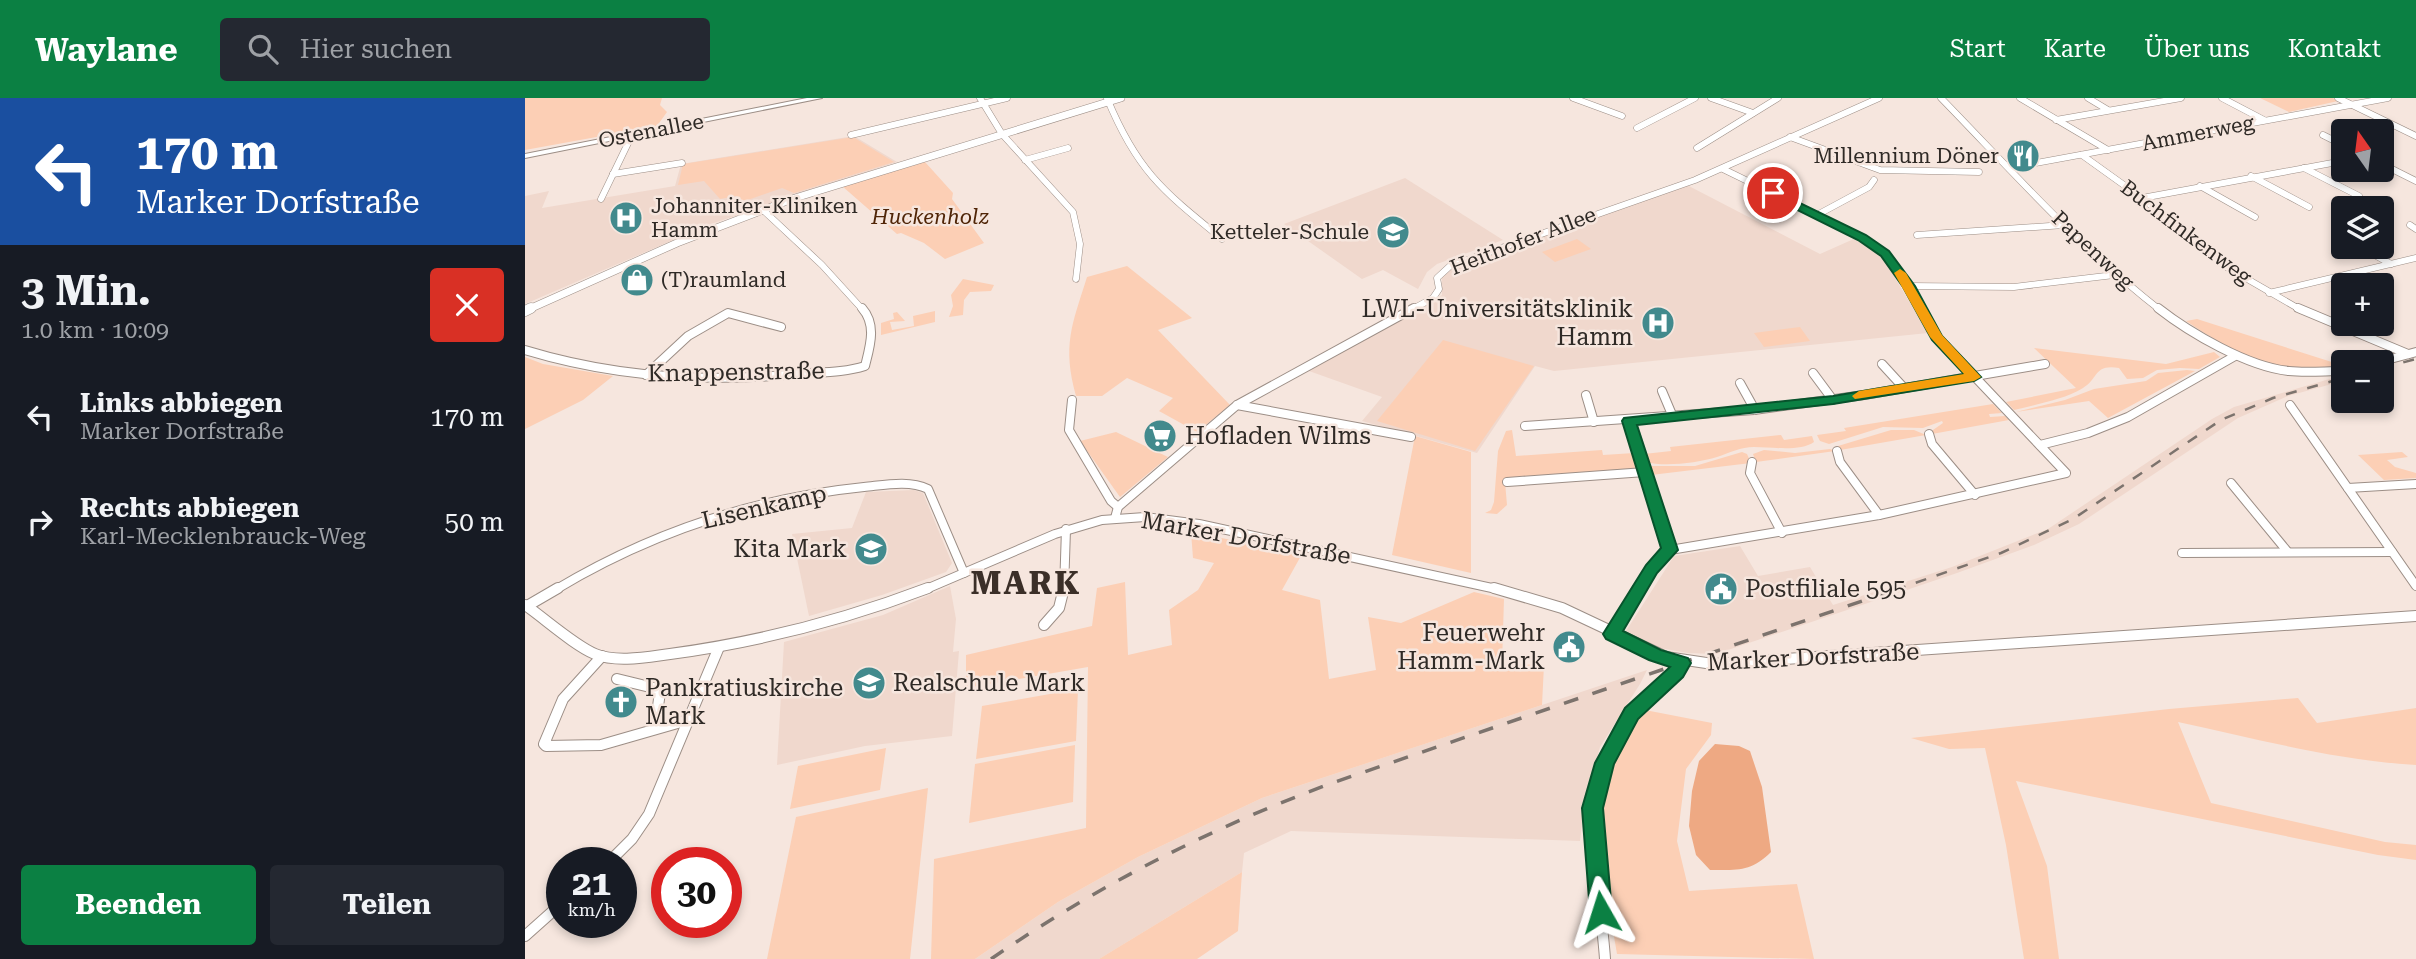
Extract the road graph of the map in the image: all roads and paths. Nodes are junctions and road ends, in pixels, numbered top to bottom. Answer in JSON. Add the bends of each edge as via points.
{"nodes":[{"id":1,"x":818,"y":98,"type":"edge"},
{"id":2,"x":1007,"y":98,"type":"edge"},
{"id":3,"x":1121,"y":98,"type":"edge"},
{"id":4,"x":1573,"y":98,"type":"edge"},
{"id":5,"x":1695,"y":98,"type":"edge"},
{"id":6,"x":1711,"y":98,"type":"edge"},
{"id":7,"x":1778,"y":98,"type":"edge"},
{"id":8,"x":1879,"y":98,"type":"edge"},
{"id":9,"x":1941,"y":98,"type":"edge"},
{"id":10,"x":2020,"y":98,"type":"edge"},
{"id":11,"x":2088,"y":98,"type":"edge"},
{"id":12,"x":2181,"y":98,"type":"edge"},
{"id":13,"x":2222,"y":98,"type":"edge"},
{"id":14,"x":2338,"y":98,"type":"edge"},
{"id":15,"x":2388,"y":98,"type":"edge"},
{"id":16,"x":806,"y":99,"type":"edge"},
{"id":17,"x":2157,"y":99,"type":"edge"},
{"id":18,"x":1107,"y":100,"type":"edge"},
{"id":19,"x":982,"y":101,"type":"edge"},
{"id":20,"x":2349,"y":105,"type":"junction"},
{"id":21,"x":2108,"y":110,"type":"junction"},
{"id":22,"x":1753,"y":113,"type":"junction"},
{"id":23,"x":1622,"y":116,"type":"dead end"},
{"id":24,"x":2056,"y":120,"type":"junction"},
{"id":25,"x":2264,"y":120,"type":"junction"},
{"id":26,"x":1637,"y":128,"type":"dead end"},
{"id":27,"x":1002,"y":134,"type":"junction"},
{"id":28,"x":632,"y":135,"type":"junction"},
{"id":29,"x":851,"y":135,"type":"dead end"},
{"id":30,"x":2322,"y":135,"type":"dead end"},
{"id":31,"x":2416,"y":136,"type":"edge"},
{"id":32,"x":1790,"y":137,"type":"junction"},
{"id":33,"x":2331,"y":139,"type":"edge"},
{"id":34,"x":1068,"y":148,"type":"dead end"},
{"id":35,"x":1697,"y":148,"type":"dead end"},
{"id":36,"x":2108,"y":150,"type":"junction"},
{"id":37,"x":2082,"y":155,"type":"junction"},
{"id":38,"x":525,"y":156,"type":"edge"},
{"id":39,"x":1025,"y":160,"type":"junction"},
{"id":40,"x":2331,"y":162,"type":"edge"},
{"id":41,"x":682,"y":163,"type":"dead end"},
{"id":42,"x":2304,"y":167,"type":"junction"},
{"id":43,"x":2009,"y":168,"type":"junction"},
{"id":44,"x":1723,"y":169,"type":"junction"},
{"id":45,"x":2394,"y":170,"type":"edge"},
{"id":46,"x":1979,"y":172,"type":"dead end"},
{"id":47,"x":613,"y":174,"type":"junction"},
{"id":48,"x":2251,"y":176,"type":"junction"},
{"id":49,"x":1874,"y":180,"type":"dead end"},
{"id":50,"x":2416,"y":181,"type":"edge"},
{"id":51,"x":2200,"y":186,"type":"junction"},
{"id":52,"x":2359,"y":196,"type":"dead end"},
{"id":53,"x":2142,"y":198,"type":"junction"},
{"id":54,"x":601,"y":199,"type":"dead end"},
{"id":55,"x":2308,"y":207,"type":"dead end"},
{"id":56,"x":763,"y":210,"type":"junction"},
{"id":57,"x":1817,"y":215,"type":"junction"},
{"id":58,"x":2255,"y":217,"type":"dead end"},
{"id":59,"x":2064,"y":225,"type":"junction"},
{"id":60,"x":1917,"y":235,"type":"dead end"},
{"id":61,"x":1222,"y":239,"type":"dead end"},
{"id":62,"x":2416,"y":258,"type":"edge"},
{"id":63,"x":2382,"y":259,"type":"edge"},
{"id":64,"x":2391,"y":264,"type":"junction"},
{"id":65,"x":2114,"y":275,"type":"junction"},
{"id":66,"x":1076,"y":279,"type":"dead end"},
{"id":67,"x":1909,"y":286,"type":"junction"},
{"id":68,"x":2269,"y":293,"type":"junction"},
{"id":69,"x":525,"y":311,"type":"edge"},
{"id":70,"x":781,"y":327,"type":"dead end"},
{"id":71,"x":525,"y":350,"type":"edge"},
{"id":72,"x":2412,"y":353,"type":"edge"},
{"id":73,"x":2235,"y":356,"type":"junction"},
{"id":74,"x":2394,"y":358,"type":"edge"},
{"id":75,"x":1882,"y":363,"type":"dead end"},
{"id":76,"x":2045,"y":364,"type":"dead end"},
{"id":77,"x":2331,"y":372,"type":"edge"},
{"id":78,"x":1813,"y":373,"type":"dead end"},
{"id":79,"x":646,"y":375,"type":"junction"},
{"id":80,"x":1974,"y":377,"type":"junction"},
{"id":81,"x":1740,"y":383,"type":"dead end"},
{"id":82,"x":1904,"y":388,"type":"junction"},
{"id":83,"x":1662,"y":391,"type":"dead end"},
{"id":84,"x":1586,"y":395,"type":"dead end"},
{"id":85,"x":1072,"y":400,"type":"dead end"},
{"id":86,"x":1833,"y":400,"type":"junction"},
{"id":87,"x":1237,"y":405,"type":"junction"},
{"id":88,"x":2290,"y":405,"type":"dead end"},
{"id":89,"x":1755,"y":410,"type":"junction"},
{"id":90,"x":1673,"y":417,"type":"junction"},
{"id":91,"x":1629,"y":421,"type":"junction"},
{"id":92,"x":1594,"y":422,"type":"junction"},
{"id":93,"x":1525,"y":426,"type":"dead end"},
{"id":94,"x":1929,"y":434,"type":"dead end"},
{"id":95,"x":1411,"y":438,"type":"dead end"},
{"id":96,"x":2040,"y":444,"type":"junction"},
{"id":97,"x":1837,"y":451,"type":"dead end"},
{"id":98,"x":1752,"y":462,"type":"dead end"},
{"id":99,"x":1645,"y":472,"type":"junction"},
{"id":100,"x":1507,"y":482,"type":"dead end"},
{"id":101,"x":2231,"y":483,"type":"dead end"},
{"id":102,"x":2416,"y":484,"type":"edge"},
{"id":103,"x":2348,"y":488,"type":"junction"},
{"id":104,"x":1975,"y":495,"type":"junction"},
{"id":105,"x":1118,"y":507,"type":"junction"},
{"id":106,"x":1879,"y":516,"type":"junction"},
{"id":107,"x":1115,"y":518,"type":"junction"},
{"id":108,"x":1066,"y":529,"type":"junction"},
{"id":109,"x":1782,"y":533,"type":"junction"},
{"id":110,"x":1670,"y":550,"type":"junction"},
{"id":111,"x":2287,"y":551,"type":"junction"},
{"id":112,"x":2182,"y":552,"type":"dead end"},
{"id":113,"x":2392,"y":552,"type":"junction"},
{"id":114,"x":964,"y":573,"type":"junction"},
{"id":115,"x":2416,"y":586,"type":"edge"},
{"id":116,"x":526,"y":605,"type":"edge"},
{"id":117,"x":2416,"y":616,"type":"edge"},
{"id":118,"x":1044,"y":625,"type":"dead end"},
{"id":119,"x":1612,"y":634,"type":"junction"},
{"id":120,"x":719,"y":647,"type":"junction"},
{"id":121,"x":602,"y":656,"type":"junction"},
{"id":122,"x":1682,"y":663,"type":"junction"},
{"id":123,"x":617,"y":680,"type":"dead end"},
{"id":124,"x":688,"y":720,"type":"junction"},
{"id":125,"x":655,"y":728,"type":"junction"},
{"id":126,"x":624,"y":847,"type":"edge"},
{"id":127,"x":546,"y":917,"type":"edge"},
{"id":128,"x":525,"y":936,"type":"edge"},
{"id":129,"x":1605,"y":959,"type":"edge"}],
"edges":[{"from":1,"to":16,"type":"main road","name":"Ostenallee"},
{"from":2,"to":19,"type":"street"},
{"from":3,"to":18,"type":"street"},
{"from":4,"to":23,"type":"street"},
{"from":5,"to":26,"type":"street"},
{"from":6,"to":22,"type":"street"},
{"from":7,"to":22,"type":"street"},
{"from":8,"to":32,"type":"street","name":"Heithofer Allee"},
{"from":9,"to":43,"type":"street","name":"Papenweg"},
{"from":10,"to":24,"type":"street"},
{"from":11,"to":21,"type":"street"},
{"from":12,"to":17,"type":"street"},
{"from":13,"to":25,"type":"street"},
{"from":14,"to":20,"type":"street"},
{"from":15,"to":20,"type":"street","name":"Ammerweg"},
{"from":16,"to":28,"type":"main road","name":"Ostenallee"},
{"from":17,"to":21,"type":"street"},
{"from":18,"to":27,"type":"street"},
{"from":18,"to":61,"type":"street","via":[[1148,175]]},
{"from":19,"to":27,"type":"street"},
{"from":19,"to":29,"type":"street"},
{"from":20,"to":25,"type":"street","name":"Ammerweg"},
{"from":20,"to":31,"type":"street"},
{"from":21,"to":24,"type":"street"},
{"from":22,"to":35,"type":"street"},
{"from":24,"to":36,"type":"street"},
{"from":25,"to":36,"type":"street","name":"Ammerweg"},
{"from":27,"to":39,"type":"street"},
{"from":27,"to":56,"type":"street"},
{"from":28,"to":38,"type":"main road","name":"Ostenallee"},
{"from":28,"to":47,"type":"street"},
{"from":30,"to":33,"type":"street"},
{"from":32,"to":44,"type":"street","name":"Heithofer Allee"},
{"from":32,"to":46,"type":"street","via":[[1880,170]]},
{"from":34,"to":39,"type":"street"},
{"from":36,"to":37,"type":"street","name":"Ammerweg"},
{"from":37,"to":43,"type":"street","name":"Ammerweg"},
{"from":37,"to":53,"type":"street","name":"Buchfinkenweg"},
{"from":39,"to":66,"type":"street","via":[[1074,214],[1080,244]]},
{"from":40,"to":42,"type":"street"},
{"from":41,"to":47,"type":"street"},
{"from":42,"to":48,"type":"street"},
{"from":42,"to":52,"type":"street"},
{"from":43,"to":59,"type":"street","name":"Papenweg"},
{"from":44,"to":57,"type":"street"},
{"from":44,"to":87,"type":"street","name":"Heithofer Allee","via":[[1450,266],[1437,278],[1433,298]]},
{"from":45,"to":50,"type":"street"},
{"from":47,"to":54,"type":"street"},
{"from":48,"to":51,"type":"street"},
{"from":48,"to":55,"type":"street"},
{"from":49,"to":57,"type":"street"},
{"from":51,"to":53,"type":"street"},
{"from":51,"to":58,"type":"street"},
{"from":53,"to":68,"type":"street","name":"Buchfinkenweg","via":[[2223,265]]},
{"from":56,"to":69,"type":"street"},
{"from":56,"to":79,"type":"street","name":"Knappenstraße","via":[[866,311],[872,327],[865,366],[797,375]]},
{"from":57,"to":67,"type":"street","via":[[1880,249]]},
{"from":59,"to":60,"type":"street"},
{"from":59,"to":65,"type":"street","name":"Papenweg"},
{"from":62,"to":64,"type":"street"},
{"from":63,"to":64,"type":"street"},
{"from":64,"to":68,"type":"street"},
{"from":65,"to":67,"type":"street","via":[[2014,287]]},
{"from":65,"to":73,"type":"street","name":"Papenweg","via":[[2201,338]]},
{"from":67,"to":80,"type":"street","via":[[1937,337]]},
{"from":68,"to":72,"type":"street","name":"Buchfinkenweg","via":[[2305,312]]},
{"from":70,"to":79,"type":"street","via":[[728,313],[688,336]]},
{"from":71,"to":79,"type":"street","name":"Knappenstraße","via":[[586,367]]},
{"from":72,"to":74,"type":"street"},
{"from":73,"to":77,"type":"street","name":"Papenweg","via":[[2276,370]]},
{"from":73,"to":96,"type":"street","via":[[2121,421]]},
{"from":75,"to":82,"type":"street"},
{"from":76,"to":80,"type":"street"},
{"from":78,"to":86,"type":"street"},
{"from":80,"to":82,"type":"street"},
{"from":80,"to":96,"type":"street"},
{"from":81,"to":89,"type":"street"},
{"from":82,"to":86,"type":"street"},
{"from":83,"to":90,"type":"street"},
{"from":84,"to":92,"type":"street"},
{"from":85,"to":105,"type":"street","via":[[1069,430]]},
{"from":86,"to":89,"type":"street"},
{"from":87,"to":95,"type":"street"},
{"from":87,"to":105,"type":"street","name":"Heithofer Allee"},
{"from":88,"to":103,"type":"street"},
{"from":89,"to":90,"type":"street"},
{"from":90,"to":91,"type":"street"},
{"from":91,"to":92,"type":"street"},
{"from":91,"to":99,"type":"street"},
{"from":92,"to":93,"type":"street"},
{"from":94,"to":104,"type":"street","via":[[1932,444]]},
{"from":96,"to":104,"type":"street","via":[[2066,473]]},
{"from":97,"to":106,"type":"street"},
{"from":98,"to":109,"type":"street","via":[[1750,474]]},
{"from":99,"to":100,"type":"street"},
{"from":99,"to":110,"type":"street"},
{"from":101,"to":111,"type":"street"},
{"from":102,"to":103,"type":"street"},
{"from":103,"to":113,"type":"street"},
{"from":104,"to":106,"type":"street"},
{"from":105,"to":107,"type":"street"},
{"from":106,"to":109,"type":"street"},
{"from":107,"to":108,"type":"street","name":"Marker Dorfstraße"},
{"from":107,"to":119,"type":"street","name":"Marker Dorfstraße","via":[[1163,519],[1491,587],[1556,606]]},
{"from":108,"to":114,"type":"street","name":"Marker Dorfstraße"},
{"from":108,"to":118,"type":"street","via":[[1064,589],[1059,608]]},
{"from":109,"to":110,"type":"street"},
{"from":110,"to":119,"type":"street","via":[[1652,569]]},
{"from":111,"to":112,"type":"street"},
{"from":111,"to":113,"type":"street"},
{"from":113,"to":115,"type":"street"},
{"from":114,"to":116,"type":"street","name":"Lisenkamp","via":[[928,489],[867,487],[780,500],[676,529],[591,568]]},
{"from":114,"to":120,"type":"street","name":"Marker Dorfstraße","via":[[861,612]]},
{"from":116,"to":121,"type":"street"},
{"from":117,"to":122,"type":"street","name":"Marker Dorfstraße"},
{"from":119,"to":122,"type":"street","name":"Marker Dorfstraße"},
{"from":120,"to":121,"type":"street","name":"Marker Dorfstraße"},
{"from":120,"to":124,"type":"street"},
{"from":121,"to":125,"type":"street","via":[[563,698],[544,744],[601,746]]},
{"from":122,"to":129,"type":"street","via":[[1619,733],[1593,808]]},
{"from":123,"to":125,"type":"street","via":[[658,689]]},
{"from":124,"to":125,"type":"street"},
{"from":124,"to":126,"type":"street","via":[[649,814]]},
{"from":127,"to":128,"type":"street"}]}
